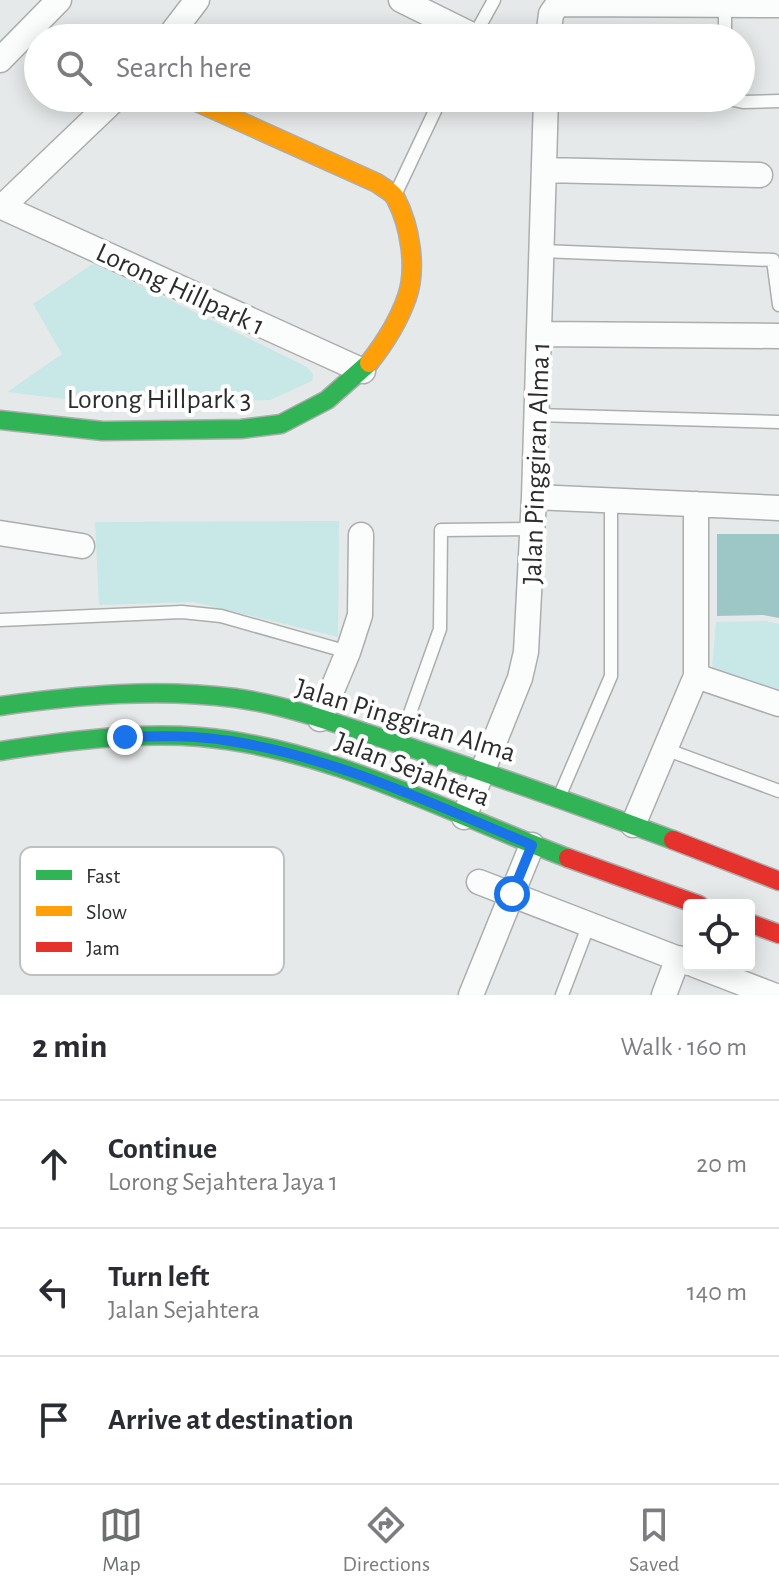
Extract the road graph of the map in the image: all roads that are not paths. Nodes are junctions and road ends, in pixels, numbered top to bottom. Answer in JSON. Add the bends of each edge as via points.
{"nodes":[{"id":1,"x":59,"y":0,"type":"edge"},
{"id":2,"x":197,"y":0,"type":"edge"},
{"id":3,"x":401,"y":0,"type":"edge"},
{"id":4,"x":494,"y":0,"type":"edge"},
{"id":5,"x":767,"y":4,"type":"edge"},
{"id":6,"x":725,"y":6,"type":"junction"},
{"id":7,"x":35,"y":24,"type":"edge"},
{"id":8,"x":179,"y":24,"type":"edge"},
{"id":9,"x":448,"y":24,"type":"edge"},
{"id":10,"x":481,"y":24,"type":"edge"},
{"id":11,"x":550,"y":24,"type":"edge"},
{"id":12,"x":725,"y":24,"type":"edge"},
{"id":13,"x":24,"y":36,"type":"edge"},
{"id":14,"x":0,"y":60,"type":"edge"},
{"id":15,"x":755,"y":100,"type":"edge"},
{"id":16,"x":779,"y":101,"type":"edge"},
{"id":17,"x":101,"y":112,"type":"edge"},
{"id":18,"x":219,"y":112,"type":"edge"},
{"id":19,"x":434,"y":112,"type":"edge"},
{"id":20,"x":546,"y":112,"type":"edge"},
{"id":21,"x":544,"y":170,"type":"junction"},
{"id":22,"x":760,"y":175,"type":"dead end"},
{"id":23,"x":395,"y":196,"type":"junction"},
{"id":24,"x":1,"y":206,"type":"edge"},
{"id":25,"x":541,"y":251,"type":"junction"},
{"id":26,"x":779,"y":305,"type":"edge"},
{"id":27,"x":539,"y":334,"type":"junction"},
{"id":28,"x":779,"y":336,"type":"edge"},
{"id":29,"x":363,"y":371,"type":"junction"},
{"id":30,"x":536,"y":415,"type":"junction"},
{"id":31,"x":0,"y":420,"type":"edge"},
{"id":32,"x":779,"y":422,"type":"edge"},
{"id":33,"x":534,"y":497,"type":"junction"},
{"id":34,"x":611,"y":501,"type":"junction"},
{"id":35,"x":696,"y":504,"type":"junction"},
{"id":36,"x":779,"y":508,"type":"edge"},
{"id":37,"x":532,"y":529,"type":"junction"},
{"id":38,"x":0,"y":533,"type":"edge"},
{"id":39,"x":361,"y":535,"type":"dead end"},
{"id":40,"x":82,"y":546,"type":"dead end"},
{"id":41,"x":0,"y":620,"type":"edge"},
{"id":42,"x":348,"y":652,"type":"junction"},
{"id":43,"x":696,"y":676,"type":"junction"},
{"id":44,"x":779,"y":704,"type":"edge"},
{"id":45,"x":0,"y":706,"type":"edge"},
{"id":46,"x":320,"y":719,"type":"junction"},
{"id":47,"x":399,"y":744,"type":"junction"},
{"id":48,"x":665,"y":749,"type":"junction"},
{"id":49,"x":0,"y":751,"type":"edge"},
{"id":50,"x":483,"y":771,"type":"junction"},
{"id":51,"x":779,"y":791,"type":"edge"},
{"id":52,"x":559,"y":798,"type":"junction"},
{"id":53,"x":464,"y":817,"type":"junction"},
{"id":54,"x":633,"y":825,"type":"junction"},
{"id":55,"x":532,"y":845,"type":"junction"},
{"id":56,"x":779,"y":881,"type":"edge"},
{"id":57,"x":479,"y":882,"type":"dead end"},
{"id":58,"x":512,"y":894,"type":"junction"},
{"id":59,"x":683,"y":899,"type":"edge"},
{"id":60,"x":589,"y":924,"type":"junction"},
{"id":61,"x":755,"y":925,"type":"edge"},
{"id":62,"x":779,"y":934,"type":"edge"},
{"id":63,"x":683,"y":960,"type":"edge"},
{"id":64,"x":683,"y":968,"type":"edge"},
{"id":65,"x":708,"y":971,"type":"edge"},
{"id":66,"x":758,"y":992,"type":"edge"},
{"id":67,"x":471,"y":995,"type":"edge"},
{"id":68,"x":562,"y":995,"type":"edge"},
{"id":69,"x":664,"y":995,"type":"edge"}],
"edges":[{"from":1,"to":7,"type":"street"},
{"from":2,"to":8,"type":"street"},
{"from":3,"to":9,"type":"street"},
{"from":4,"to":10,"type":"lane"},
{"from":5,"to":6,"type":"street"},
{"from":6,"to":11,"type":"street","via":[[558,4]]},
{"from":6,"to":12,"type":"lane"},
{"from":13,"to":14,"type":"street"},
{"from":15,"to":16,"type":"lane"},
{"from":17,"to":24,"type":"street"},
{"from":18,"to":23,"type":"street"},
{"from":19,"to":23,"type":"lane"},
{"from":20,"to":21,"type":"street","name":"Jalan Pinggiran Alma 1"},
{"from":21,"to":22,"type":"street"},
{"from":21,"to":25,"type":"street","name":"Jalan Pinggiran Alma 1"},
{"from":23,"to":29,"type":"street","name":"Lorong Hillpark 3","via":[[412,264],[407,297]]},
{"from":24,"to":29,"type":"street","name":"Lorong Hillpark 1"},
{"from":25,"to":26,"type":"lane","via":[[773,260]]},
{"from":25,"to":27,"type":"street","name":"Jalan Pinggiran Alma 1"},
{"from":27,"to":28,"type":"street"},
{"from":27,"to":30,"type":"street","name":"Jalan Pinggiran Alma 1"},
{"from":29,"to":31,"type":"street","name":"Lorong Hillpark 3","via":[[327,400],[281,424],[103,431]]},
{"from":30,"to":32,"type":"lane"},
{"from":30,"to":33,"type":"street","name":"Jalan Pinggiran Alma 1"},
{"from":33,"to":34,"type":"street"},
{"from":33,"to":37,"type":"street","name":"Jalan Pinggiran Alma 1"},
{"from":34,"to":35,"type":"street"},
{"from":34,"to":52,"type":"lane","via":[[611,676]]},
{"from":35,"to":36,"type":"street"},
{"from":35,"to":43,"type":"street"},
{"from":37,"to":47,"type":"lane","via":[[441,530],[440,629]]},
{"from":37,"to":50,"type":"street","name":"Jalan Pinggiran Alma 1","via":[[526,652]]},
{"from":38,"to":40,"type":"street"},
{"from":39,"to":42,"type":"street","via":[[360,615]]},
{"from":41,"to":42,"type":"lane","via":[[182,612],[221,616]]},
{"from":42,"to":46,"type":"street"},
{"from":43,"to":44,"type":"street"},
{"from":43,"to":48,"type":"street"},
{"from":45,"to":46,"type":"street","name":"Jalan Pinggiran Alma","via":[[188,693],[240,699]]},
{"from":46,"to":47,"type":"street","name":"Jalan Pinggiran Alma"},
{"from":47,"to":50,"type":"street","name":"Jalan Pinggiran Alma"},
{"from":48,"to":51,"type":"lane"},
{"from":48,"to":54,"type":"street"},
{"from":49,"to":53,"type":"street","name":"Jalan Sejahtera","via":[[125,737],[180,735],[230,741],[316,762]]},
{"from":50,"to":52,"type":"street","name":"Jalan Pinggiran Alma"},
{"from":50,"to":53,"type":"street","name":"Jalan Pinggiran Alma 1"},
{"from":52,"to":54,"type":"street","name":"Jalan Pinggiran Alma"},
{"from":53,"to":55,"type":"street","name":"Jalan Sejahtera"},
{"from":54,"to":56,"type":"street","name":"Jalan Pinggiran Alma"},
{"from":55,"to":58,"type":"street"},
{"from":55,"to":59,"type":"street","name":"Jalan Sejahtera"},
{"from":57,"to":58,"type":"street"},
{"from":58,"to":60,"type":"street"},
{"from":58,"to":67,"type":"street"},
{"from":60,"to":63,"type":"street"},
{"from":60,"to":68,"type":"lane"},
{"from":61,"to":62,"type":"street"},
{"from":64,"to":69,"type":"street"},
{"from":65,"to":66,"type":"street"}]}
